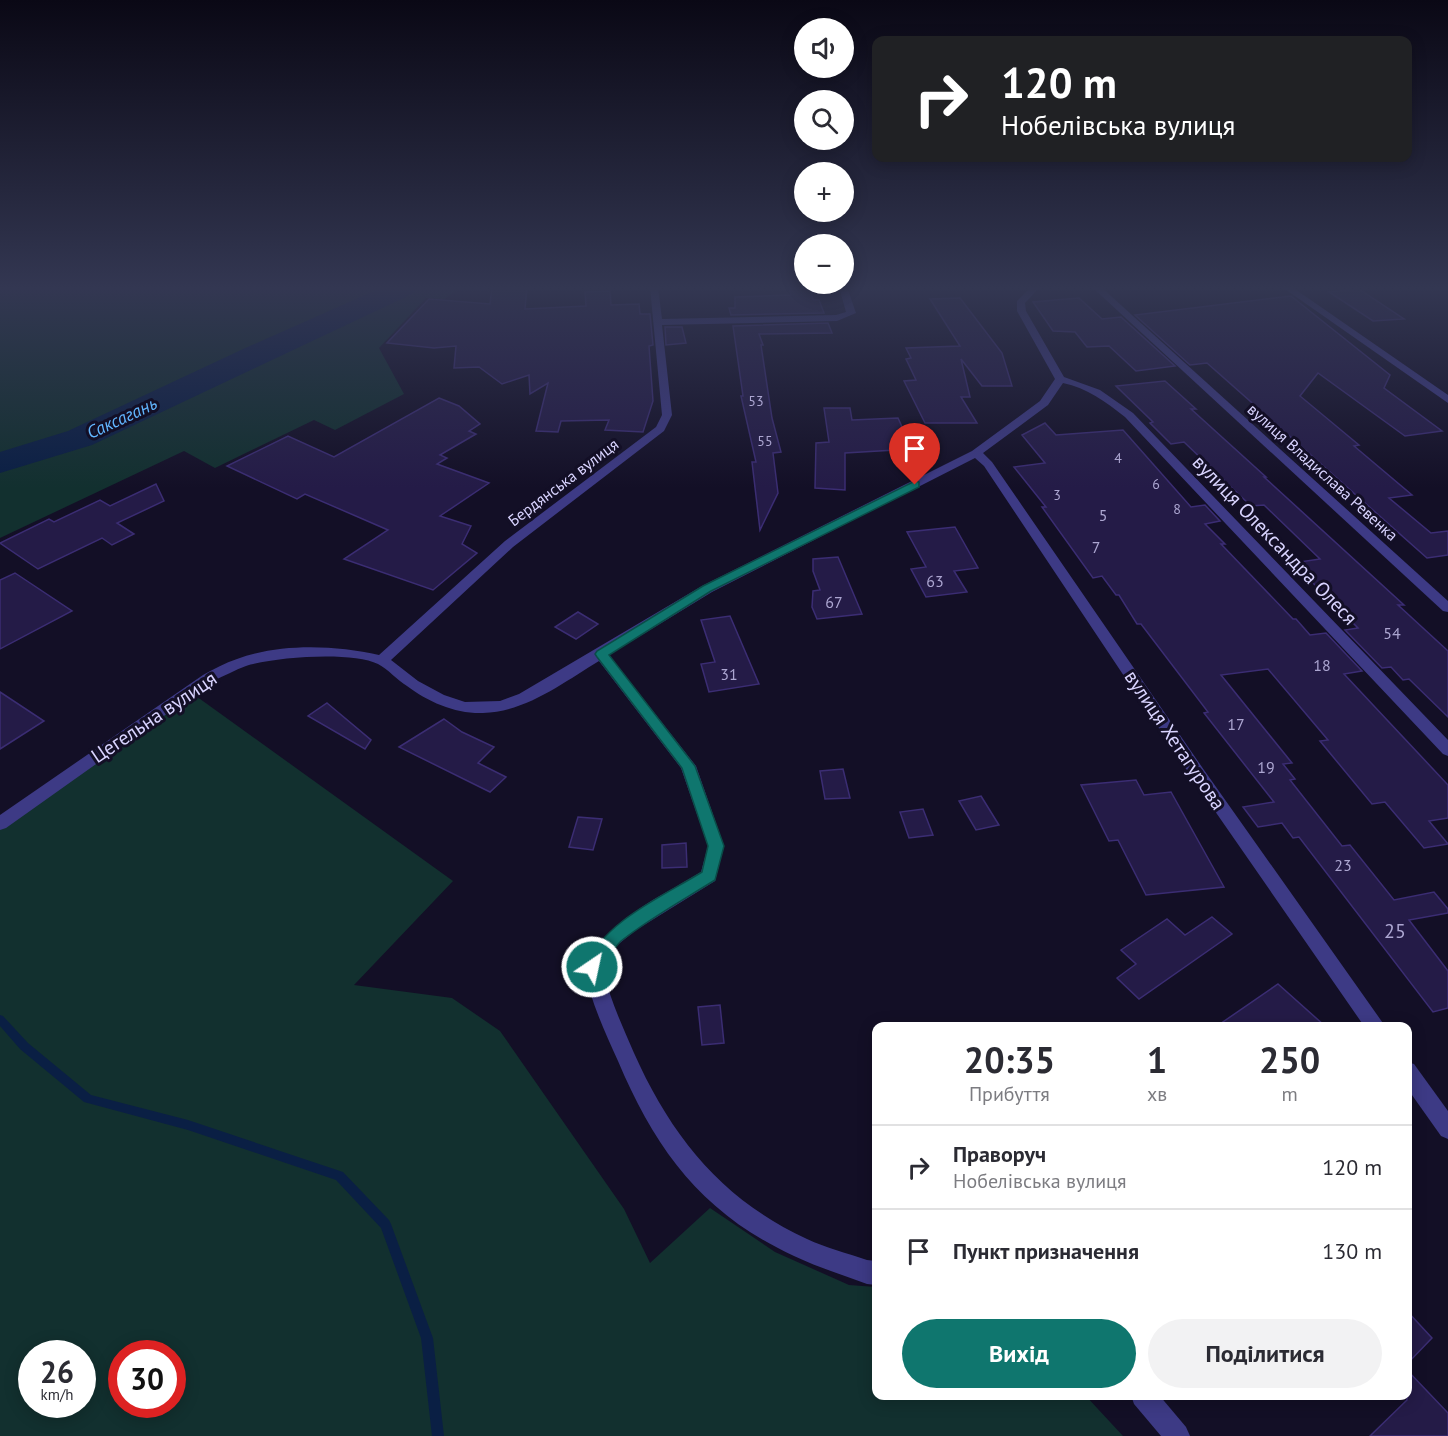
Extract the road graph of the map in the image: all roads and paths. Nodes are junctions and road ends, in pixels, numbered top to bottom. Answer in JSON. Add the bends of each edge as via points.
{"nodes":[{"id":1,"x":660,"y":354,"type":"edge"},
{"id":2,"x":1048,"y":354,"type":"edge"},
{"id":3,"x":1169,"y":354,"type":"edge"},
{"id":4,"x":1382,"y":354,"type":"edge"},
{"id":5,"x":1060,"y":379,"type":"junction"},
{"id":6,"x":1448,"y":400,"type":"edge"},
{"id":7,"x":976,"y":453,"type":"junction"},
{"id":8,"x":1448,"y":608,"type":"edge"},
{"id":9,"x":601,"y":654,"type":"junction"},
{"id":10,"x":382,"y":660,"type":"junction"},
{"id":11,"x":1448,"y":750,"type":"edge"},
{"id":12,"x":0,"y":824,"type":"edge"},
{"id":13,"x":1372,"y":1022,"type":"edge"},
{"id":14,"x":1412,"y":1078,"type":"edge"},
{"id":15,"x":1448,"y":1129,"type":"edge"},
{"id":16,"x":872,"y":1273,"type":"edge"},
{"id":17,"x":1147,"y":1400,"type":"edge"},
{"id":18,"x":1177,"y":1436,"type":"edge"}],
"edges":[{"from":1,"to":10,"type":"street","name":"Бердянська вулиця","via":[[667,415],[660,429],[509,544]]},
{"from":2,"to":5,"type":"street"},
{"from":3,"to":8,"type":"street","name":"вулиця Владислава Ревенка"},
{"from":4,"to":6,"type":"street"},
{"from":5,"to":7,"type":"street","name":"Цегельна вулиця","via":[[1044,403]]},
{"from":5,"to":11,"type":"street","name":"вулиця Олександра Олеся","via":[[1100,392],[1129,415]]},
{"from":7,"to":9,"type":"street","name":"Цегельна вулиця","via":[[707,589]]},
{"from":7,"to":13,"type":"street","name":"вулиця Хетагурова","via":[[988,464]]},
{"from":9,"to":10,"type":"street","name":"Цегельна вулиця","via":[[524,698],[483,708],[440,699]]},
{"from":9,"to":16,"type":"street","via":[[688,766],[716,846],[709,876],[610,941],[592,967],[602,1003],[644,1098],[678,1152],[722,1198],[801,1248]]},
{"from":10,"to":12,"type":"street","name":"Цегельна вулиця","via":[[351,653],[291,653],[242,662],[221,671]]},
{"from":14,"to":15,"type":"street"},
{"from":17,"to":18,"type":"street"}]}
